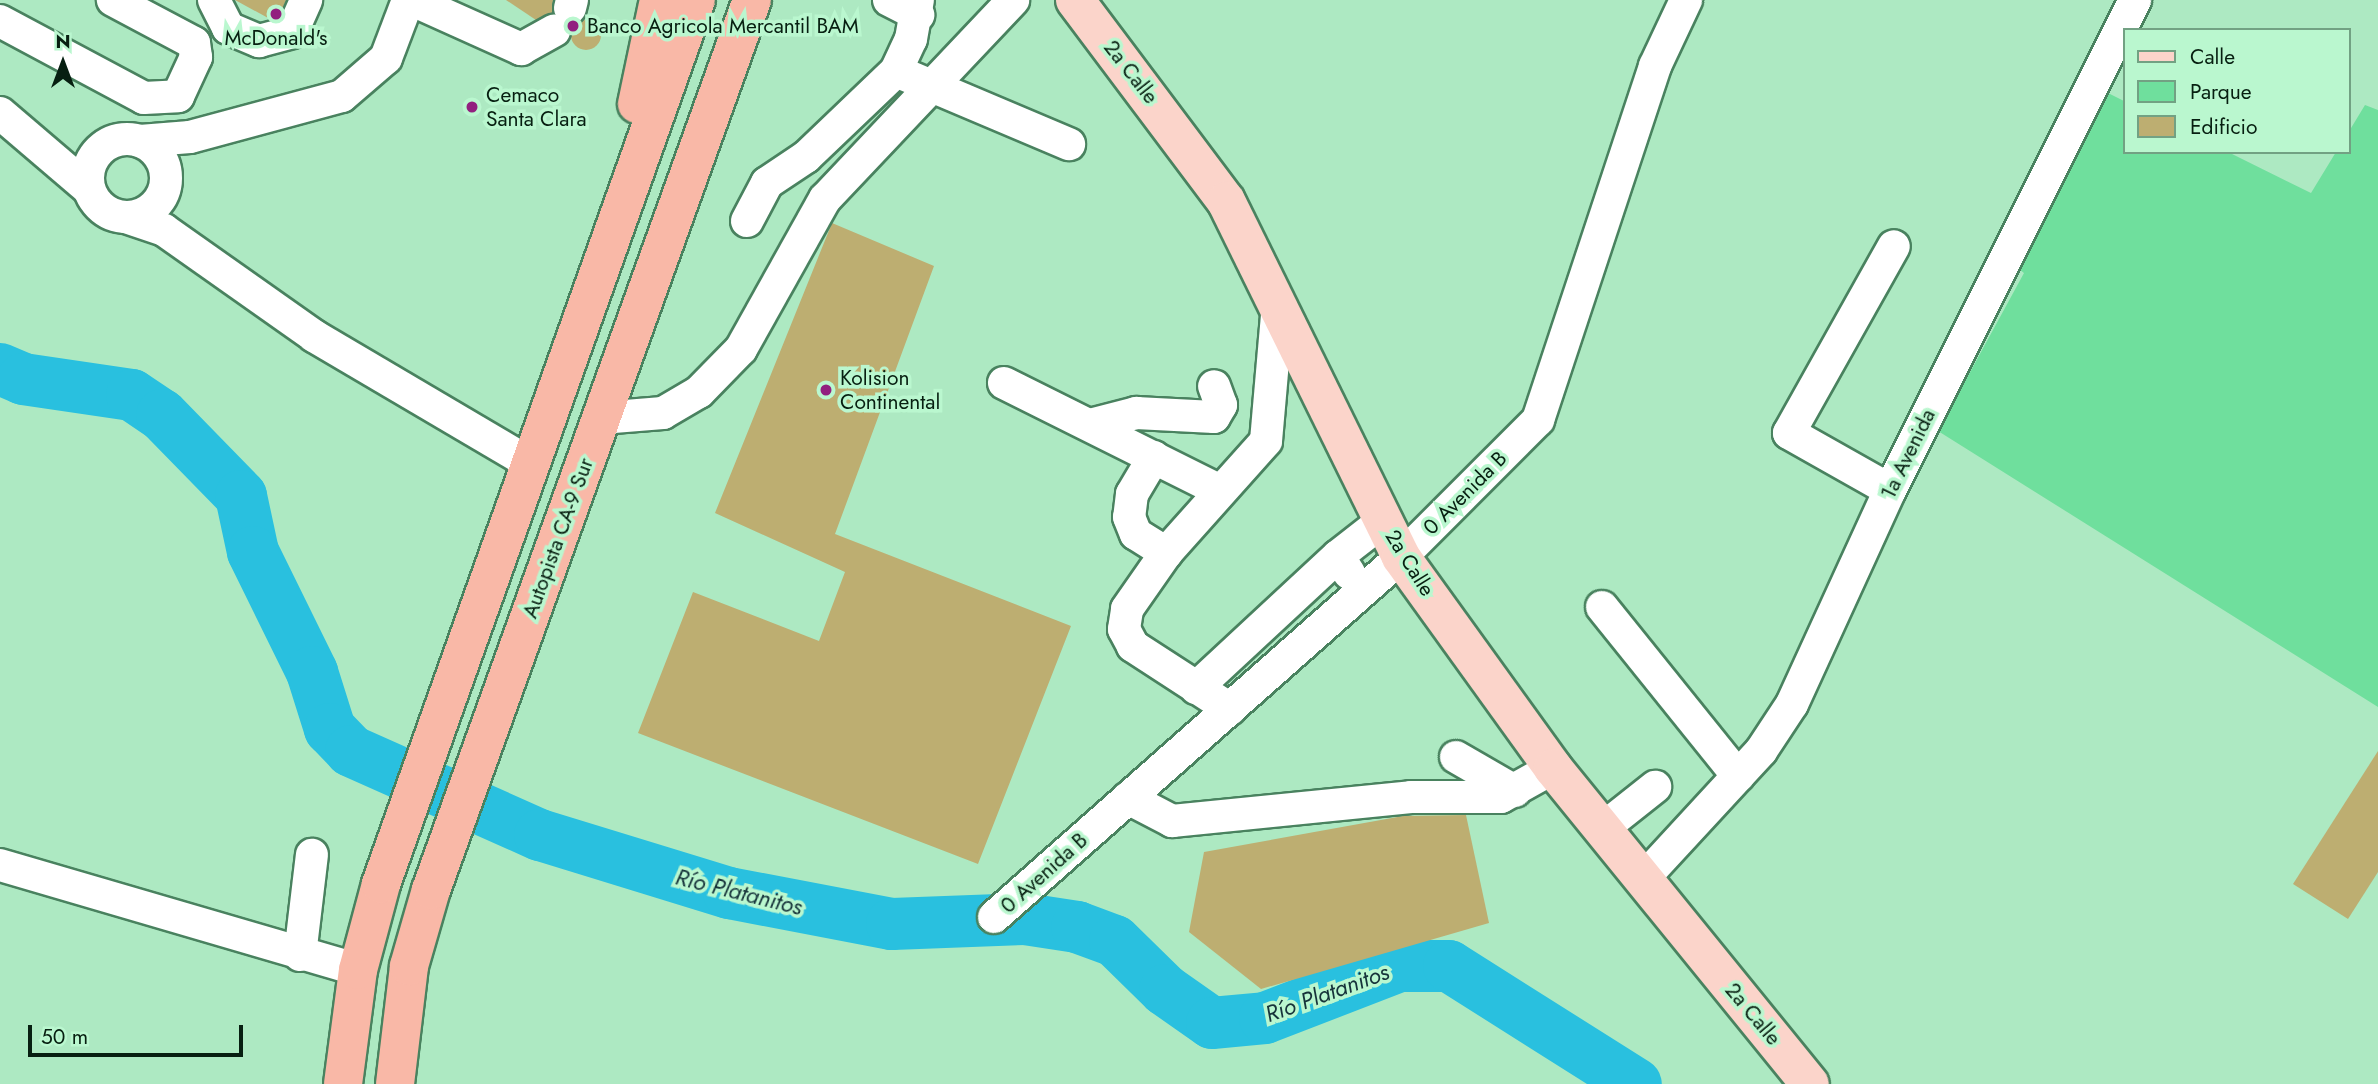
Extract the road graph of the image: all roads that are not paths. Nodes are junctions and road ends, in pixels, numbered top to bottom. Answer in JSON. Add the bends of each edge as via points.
{"nodes":[{"id":1,"x":113,"y":0,"type":"edge"},
{"id":2,"x":214,"y":0,"type":"edge"},
{"id":3,"x":306,"y":0,"type":"edge"},
{"id":4,"x":410,"y":0,"type":"edge"},
{"id":5,"x":659,"y":0,"type":"edge"},
{"id":6,"x":696,"y":0,"type":"edge"},
{"id":7,"x":752,"y":0,"type":"edge"},
{"id":8,"x":776,"y":0,"type":"edge"},
{"id":9,"x":889,"y":0,"type":"edge"},
{"id":10,"x":1013,"y":0,"type":"edge"},
{"id":11,"x":1075,"y":0,"type":"edge"},
{"id":12,"x":1686,"y":0,"type":"edge"},
{"id":13,"x":2135,"y":0,"type":"edge"},
{"id":14,"x":918,"y":7,"type":"edge"},
{"id":15,"x":565,"y":13,"type":"edge"},
{"id":16,"x":0,"y":21,"type":"edge"},
{"id":17,"x":728,"y":71,"type":"junction"},
{"id":18,"x":895,"y":71,"type":"junction"},
{"id":19,"x":928,"y":84,"type":"junction"},
{"id":20,"x":0,"y":113,"type":"edge"},
{"id":21,"x":190,"y":137,"type":"junction"},
{"id":22,"x":140,"y":141,"type":"junction"},
{"id":23,"x":1069,"y":144,"type":"dead end"},
{"id":24,"x":105,"y":145,"type":"junction"},
{"id":25,"x":45,"y":148,"type":"junction"},
{"id":26,"x":164,"y":187,"type":"junction"},
{"id":27,"x":89,"y":189,"type":"junction"},
{"id":28,"x":126,"y":217,"type":"junction"},
{"id":29,"x":747,"y":221,"type":"dead end"},
{"id":30,"x":182,"y":241,"type":"junction"},
{"id":31,"x":1894,"y":246,"type":"dead end"},
{"id":32,"x":602,"y":265,"type":"junction"},
{"id":33,"x":1278,"y":303,"type":"junction"},
{"id":34,"x":1004,"y":383,"type":"dead end"},
{"id":35,"x":1214,"y":386,"type":"dead end"},
{"id":36,"x":601,"y":418,"type":"junction"},
{"id":37,"x":1090,"y":425,"type":"junction"},
{"id":38,"x":1154,"y":457,"type":"junction"},
{"id":39,"x":530,"y":463,"type":"junction"},
{"id":40,"x":1890,"y":489,"type":"junction"},
{"id":41,"x":1221,"y":491,"type":"junction"},
{"id":42,"x":1384,"y":520,"type":"junction"},
{"id":43,"x":1166,"y":553,"type":"junction"},
{"id":44,"x":1338,"y":556,"type":"junction"},
{"id":45,"x":1401,"y":557,"type":"junction"},
{"id":46,"x":1364,"y":590,"type":"junction"},
{"id":47,"x":1602,"y":607,"type":"dead end"},
{"id":48,"x":1196,"y":688,"type":"junction"},
{"id":49,"x":1230,"y":709,"type":"junction"},
{"id":50,"x":1456,"y":757,"type":"dead end"},
{"id":51,"x":1553,"y":768,"type":"junction"},
{"id":52,"x":1738,"y":776,"type":"junction"},
{"id":53,"x":1655,"y":787,"type":"dead end"},
{"id":54,"x":1515,"y":791,"type":"junction"},
{"id":55,"x":1128,"y":798,"type":"junction"},
{"id":56,"x":1602,"y":829,"type":"junction"},
{"id":57,"x":312,"y":855,"type":"dead end"},
{"id":58,"x":0,"y":865,"type":"edge"},
{"id":59,"x":1642,"y":880,"type":"junction"},
{"id":60,"x":994,"y":917,"type":"dead end"},
{"id":61,"x":300,"y":955,"type":"junction"},
{"id":62,"x":358,"y":970,"type":"junction"},
{"id":63,"x":1811,"y":1083,"type":"edge"},
{"id":64,"x":343,"y":1084,"type":"edge"},
{"id":65,"x":395,"y":1084,"type":"edge"}],
"edges":[{"from":1,"to":16,"type":"street","via":[[194,43],[196,57],[178,96],[144,98]]},
{"from":2,"to":3,"type":"street","via":[[228,28],[259,41],[292,32]]},
{"from":4,"to":15,"type":"street","via":[[521,49]]},
{"from":4,"to":21,"type":"street","via":[[386,58],[342,96]]},
{"from":5,"to":32,"type":"highway"},
{"from":6,"to":32,"type":"highway"},
{"from":7,"to":17,"type":"highway","name":"Autopista CA-9 Sur"},
{"from":8,"to":17,"type":"highway"},
{"from":9,"to":14,"type":"street"},
{"from":10,"to":19,"type":"street"},
{"from":11,"to":33,"type":"main road","name":"2a Calle","via":[[1226,201]]},
{"from":12,"to":45,"type":"street","name":"0 Avenida B","via":[[1654,66],[1538,420]]},
{"from":13,"to":40,"type":"street","name":"1a Avenida"},
{"from":14,"to":18,"type":"street"},
{"from":17,"to":36,"type":"highway","name":"Autopista CA-9 Sur"},
{"from":18,"to":19,"type":"street"},
{"from":18,"to":29,"type":"street","via":[[806,157],[766,183]]},
{"from":19,"to":23,"type":"street"},
{"from":19,"to":36,"type":"street","via":[[825,199],[741,349],[699,392],[663,413]]},
{"from":20,"to":25,"type":"street"},
{"from":21,"to":22,"type":"street"},
{"from":21,"to":26,"type":"street"},
{"from":22,"to":24,"type":"street"},
{"from":22,"to":26,"type":"street","via":[[160,156]]},
{"from":24,"to":25,"type":"street"},
{"from":24,"to":27,"type":"street","via":[[90,164]]},
{"from":25,"to":27,"type":"street"},
{"from":26,"to":28,"type":"street","via":[[147,211]]},
{"from":26,"to":30,"type":"street"},
{"from":27,"to":28,"type":"street","via":[[103,209]]},
{"from":28,"to":30,"type":"street"},
{"from":30,"to":39,"type":"street","via":[[314,336]]},
{"from":31,"to":40,"type":"street","via":[[1789,433]]},
{"from":32,"to":39,"type":"highway"},
{"from":33,"to":41,"type":"street","via":[[1266,440]]},
{"from":33,"to":42,"type":"main road","name":"2a Calle"},
{"from":34,"to":37,"type":"street"},
{"from":35,"to":37,"type":"street","via":[[1221,405],[1214,417],[1136,413]]},
{"from":36,"to":65,"type":"highway","name":"Autopista CA-9 Sur","via":[[431,890],[409,966]]},
{"from":37,"to":38,"type":"street"},
{"from":38,"to":41,"type":"street"},
{"from":38,"to":43,"type":"street","via":[[1132,494],[1129,517],[1136,534]]},
{"from":39,"to":62,"type":"highway","via":[[381,884]]},
{"from":40,"to":52,"type":"street","name":"1a Avenida","via":[[1792,704]]},
{"from":41,"to":43,"type":"street"},
{"from":42,"to":44,"type":"street"},
{"from":42,"to":45,"type":"main road","name":"2a Calle"},
{"from":43,"to":48,"type":"street","via":[[1127,609],[1124,629],[1133,646]]},
{"from":44,"to":46,"type":"street"},
{"from":44,"to":48,"type":"street"},
{"from":45,"to":46,"type":"street","name":"0 Avenida B"},
{"from":45,"to":51,"type":"main road","name":"2a Calle"},
{"from":46,"to":49,"type":"street","name":"0 Avenida B"},
{"from":47,"to":52,"type":"street"},
{"from":48,"to":49,"type":"street"},
{"from":49,"to":55,"type":"street","name":"0 Avenida B"},
{"from":50,"to":54,"type":"street"},
{"from":51,"to":54,"type":"street"},
{"from":51,"to":56,"type":"main road","name":"2a Calle"},
{"from":52,"to":59,"type":"street","name":"1a Avenida"},
{"from":53,"to":56,"type":"street"},
{"from":54,"to":55,"type":"street","via":[[1172,821]]},
{"from":55,"to":60,"type":"street","name":"0 Avenida B"},
{"from":56,"to":59,"type":"main road","name":"2a Calle"},
{"from":57,"to":61,"type":"street"},
{"from":58,"to":61,"type":"street"},
{"from":59,"to":63,"type":"main road","name":"2a Calle"},
{"from":61,"to":62,"type":"street"},
{"from":62,"to":64,"type":"highway"}]}
